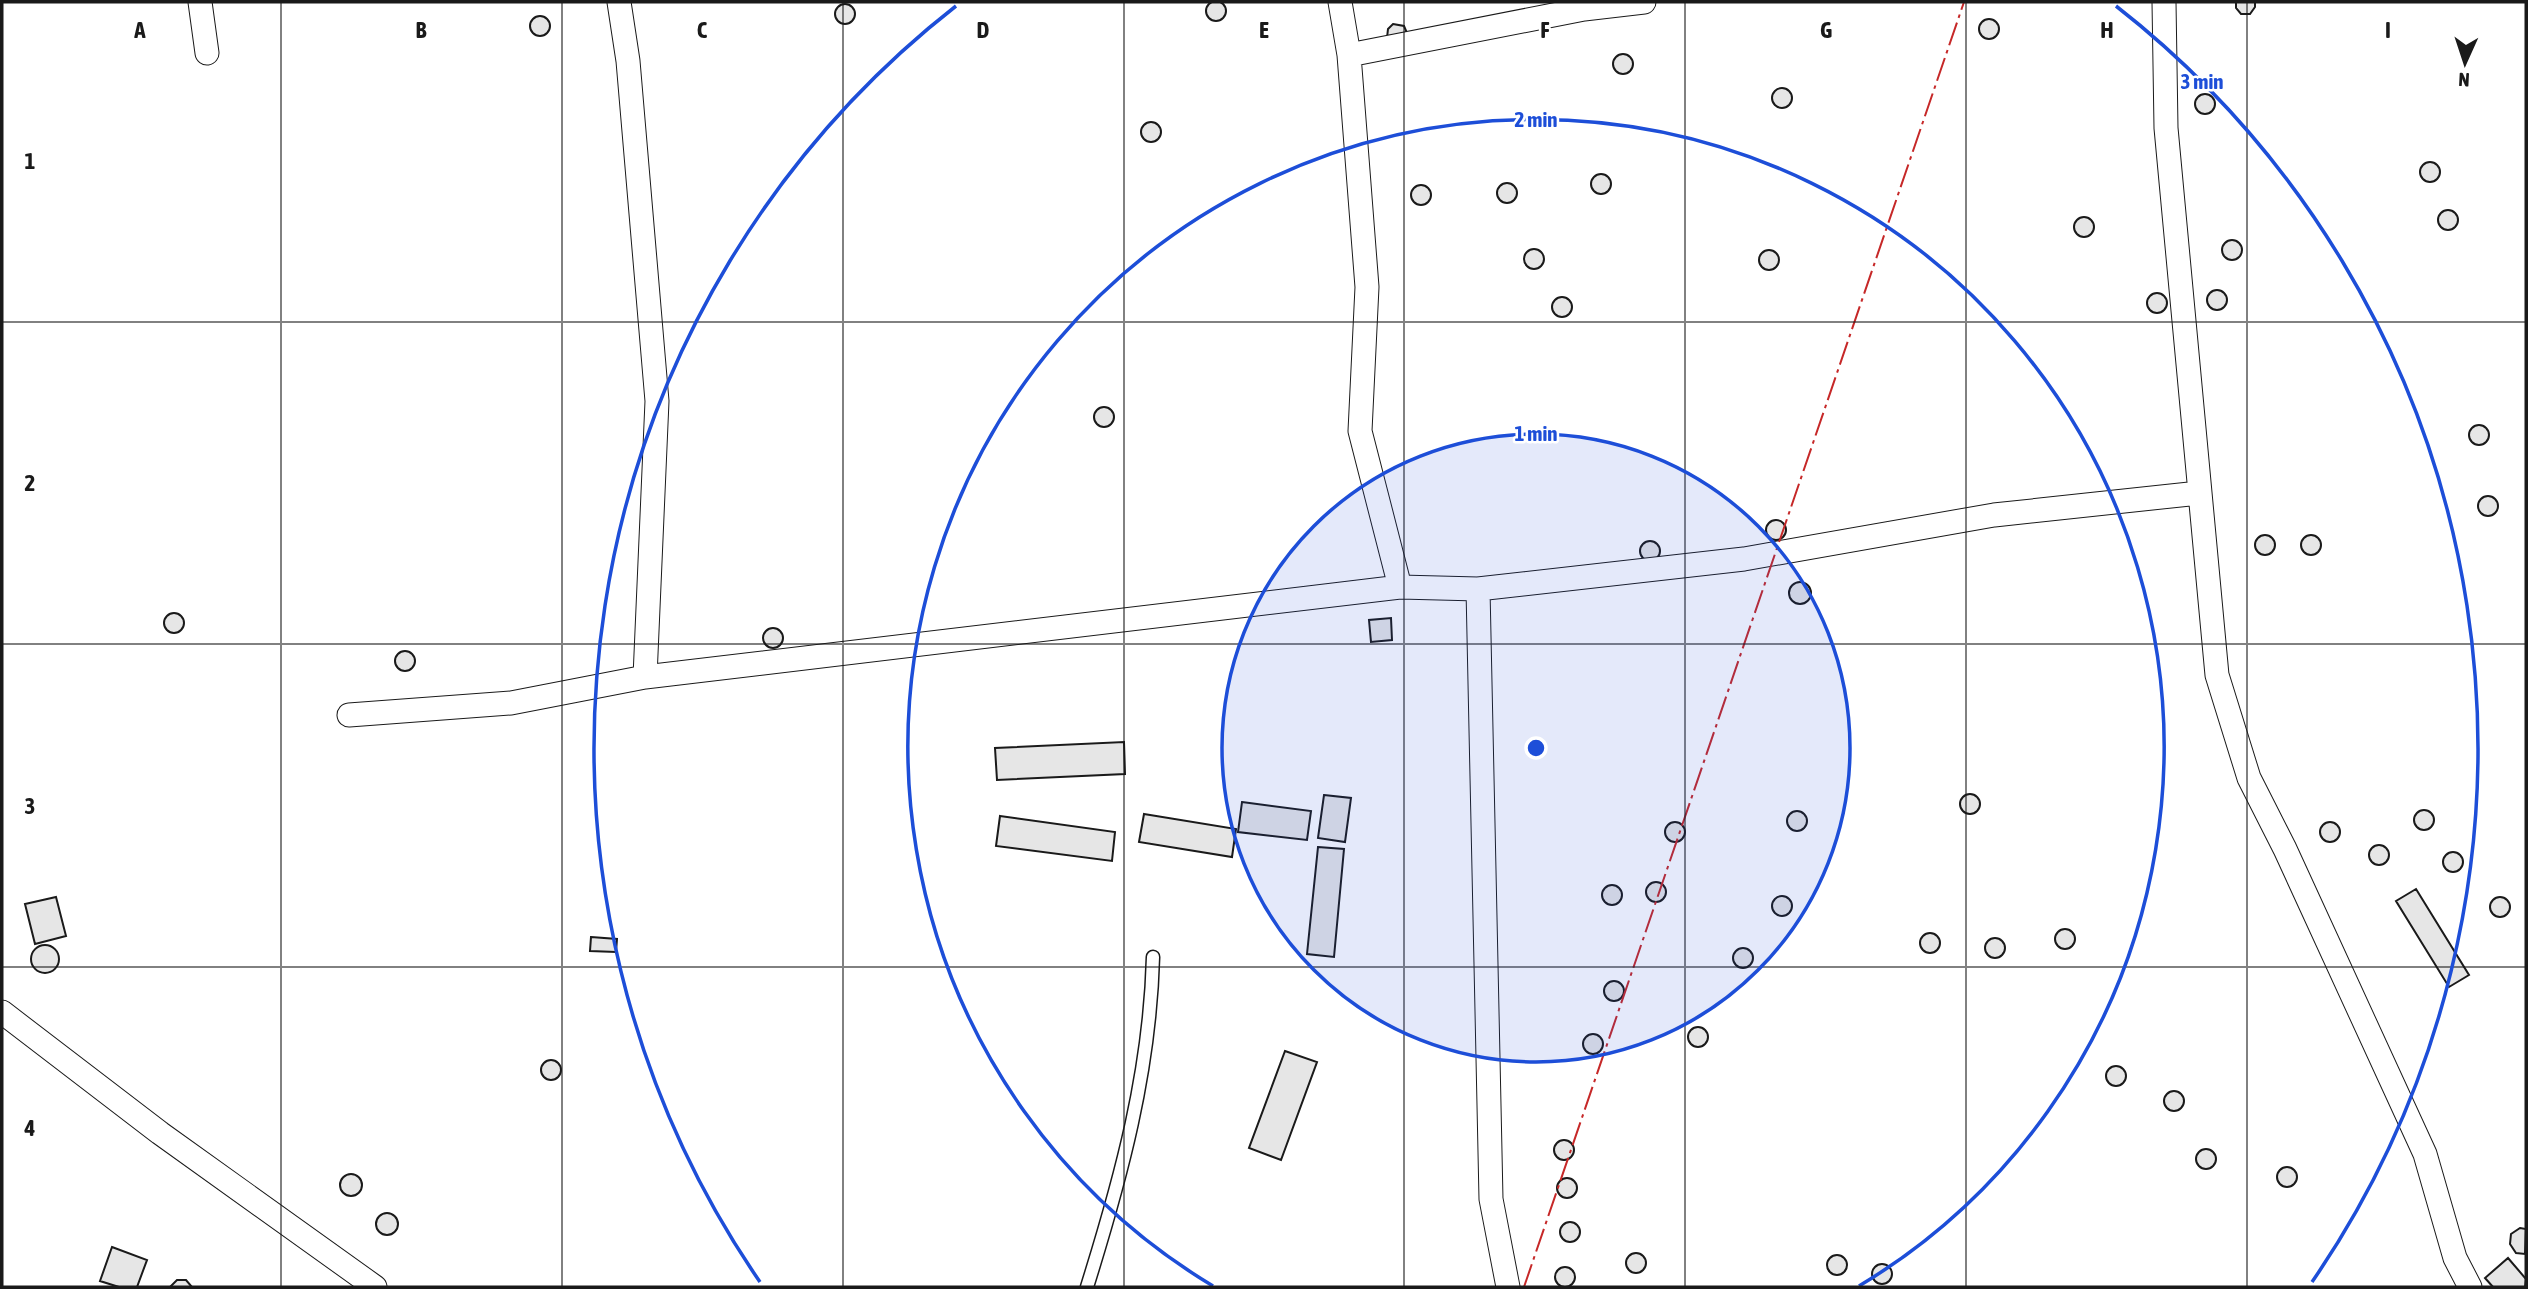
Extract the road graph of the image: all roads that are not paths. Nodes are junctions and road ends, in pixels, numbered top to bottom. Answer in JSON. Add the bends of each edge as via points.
{"nodes":[{"id":1,"x":200,"y":2,"type":"edge"},
{"id":2,"x":619,"y":2,"type":"edge"},
{"id":3,"x":1340,"y":2,"type":"edge"},
{"id":4,"x":1644,"y":2,"type":"edge"},
{"id":5,"x":2164,"y":2,"type":"edge"},
{"id":6,"x":207,"y":53,"type":"dead end"},
{"id":7,"x":1349,"y":55,"type":"junction"},
{"id":8,"x":2199,"y":493,"type":"junction"},
{"id":9,"x":1400,"y":587,"type":"junction"},
{"id":10,"x":1478,"y":589,"type":"junction"},
{"id":11,"x":645,"y":677,"type":"junction"},
{"id":12,"x":349,"y":715,"type":"dead end"},
{"id":13,"x":1153,"y":957,"type":"dead end"},
{"id":14,"x":2,"y":1012,"type":"edge"},
{"id":15,"x":375,"y":1287,"type":"edge"},
{"id":16,"x":1087,"y":1287,"type":"edge"},
{"id":17,"x":1508,"y":1287,"type":"edge"},
{"id":18,"x":2470,"y":1287,"type":"edge"}],
"edges":[{"from":1,"to":6,"type":"street"},
{"from":2,"to":11,"type":"street","via":[[657,401]]},
{"from":3,"to":7,"type":"street"},
{"from":4,"to":7,"type":"street","via":[[1584,9]]},
{"from":5,"to":8,"type":"street","via":[[2166,128]]},
{"from":7,"to":9,"type":"street","via":[[1367,288],[1360,430]]},
{"from":8,"to":10,"type":"street","via":[[1994,515],[1744,559]]},
{"from":8,"to":18,"type":"street","via":[[2217,676],[2249,778],[2425,1154],[2455,1258]]},
{"from":9,"to":10,"type":"street"},
{"from":9,"to":11,"type":"street"},
{"from":10,"to":17,"type":"street","via":[[1491,1199]]},
{"from":11,"to":12,"type":"street","via":[[511,703]]},
{"from":13,"to":16,"type":"lane","via":[[1152,1010],[1136,1110]]},
{"from":14,"to":15,"type":"street","via":[[160,1133]]}]}
